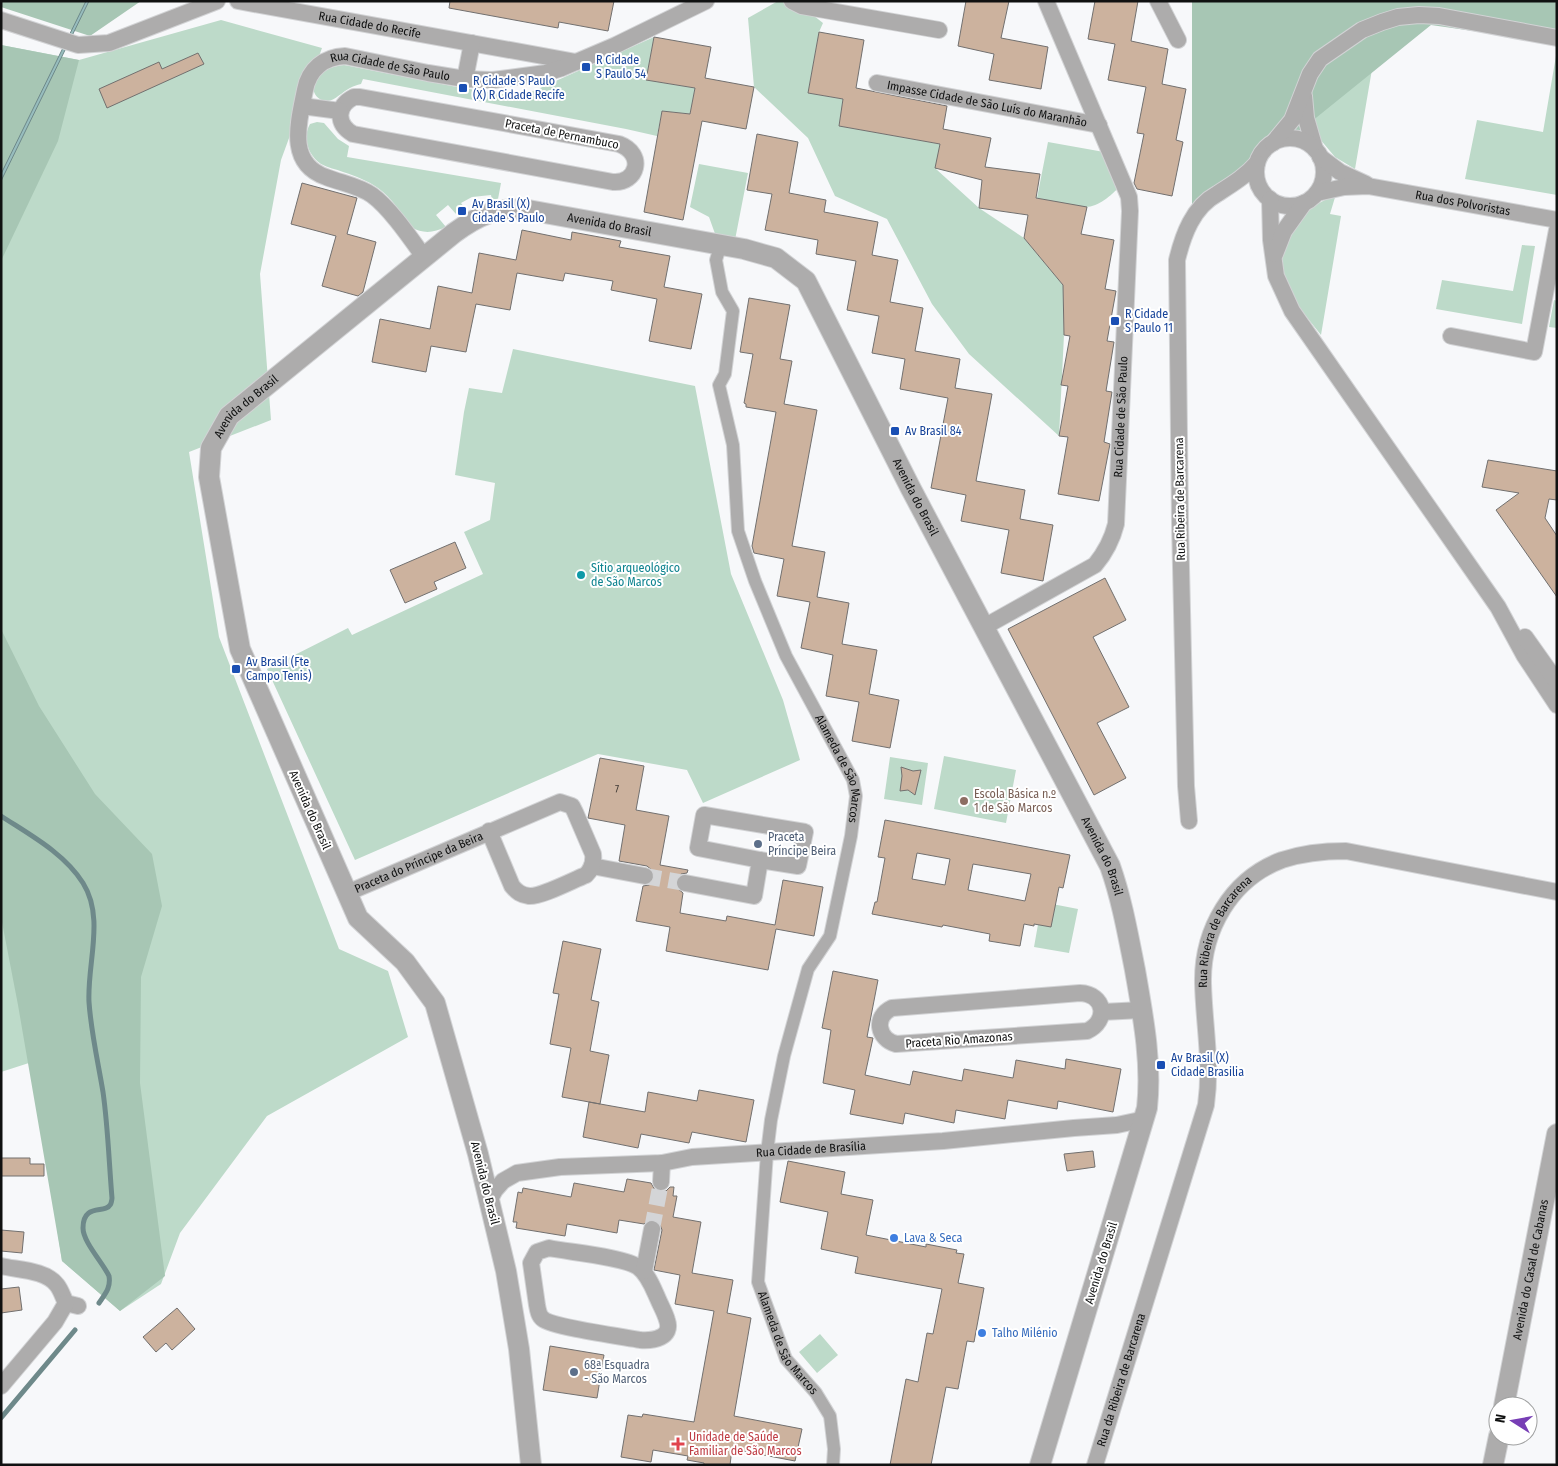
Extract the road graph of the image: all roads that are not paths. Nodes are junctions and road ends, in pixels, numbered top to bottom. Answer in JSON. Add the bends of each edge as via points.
{"nodes":[{"id":1,"x":217,"y":1,"type":"edge"},
{"id":2,"x":238,"y":1,"type":"edge"},
{"id":3,"x":706,"y":1,"type":"edge"},
{"id":4,"x":792,"y":1,"type":"edge"},
{"id":5,"x":1046,"y":1,"type":"edge"},
{"id":6,"x":1158,"y":1,"type":"edge"},
{"id":7,"x":1,"y":20,"type":"edge"},
{"id":8,"x":939,"y":30,"type":"dead end"},
{"id":9,"x":1557,"y":38,"type":"edge"},
{"id":10,"x":1178,"y":40,"type":"dead end"},
{"id":11,"x":472,"y":43,"type":"junction"},
{"id":12,"x":576,"y":62,"type":"junction"},
{"id":13,"x":466,"y":79,"type":"junction"},
{"id":14,"x":877,"y":83,"type":"dead end"},
{"id":15,"x":1305,"y":86,"type":"junction"},
{"id":16,"x":302,"y":106,"type":"junction"},
{"id":17,"x":340,"y":111,"type":"junction"},
{"id":18,"x":1099,"y":125,"type":"junction"},
{"id":19,"x":1272,"y":143,"type":"junction"},
{"id":20,"x":1318,"y":153,"type":"junction"},
{"id":21,"x":1257,"y":163,"type":"junction"},
{"id":22,"x":1368,"y":186,"type":"junction"},
{"id":23,"x":1219,"y":192,"type":"junction"},
{"id":24,"x":1317,"y":193,"type":"junction"},
{"id":25,"x":1267,"y":197,"type":"junction"},
{"id":26,"x":1304,"y":203,"type":"junction"},
{"id":27,"x":1557,"y":220,"type":"edge"},
{"id":28,"x":1557,"y":230,"type":"edge"},
{"id":29,"x":721,"y":244,"type":"junction"},
{"id":30,"x":424,"y":257,"type":"junction"},
{"id":31,"x":1273,"y":259,"type":"junction"},
{"id":32,"x":1451,"y":336,"type":"dead end"},
{"id":33,"x":1498,"y":608,"type":"junction"},
{"id":34,"x":984,"y":628,"type":"junction"},
{"id":35,"x":1557,"y":682,"type":"edge"},
{"id":36,"x":1557,"y":706,"type":"edge"},
{"id":37,"x":1189,"y":821,"type":"dead end"},
{"id":38,"x":489,"y":832,"type":"junction"},
{"id":39,"x":760,"y":860,"type":"junction"},
{"id":40,"x":592,"y":866,"type":"junction"},
{"id":41,"x":644,"y":876,"type":"tunnel mouth"},
{"id":42,"x":685,"y":883,"type":"tunnel mouth"},
{"id":43,"x":1557,"y":892,"type":"edge"},
{"id":44,"x":347,"y":893,"type":"junction"},
{"id":45,"x":1142,"y":1010,"type":"junction"},
{"id":46,"x":1102,"y":1012,"type":"junction"},
{"id":47,"x":1145,"y":1120,"type":"junction"},
{"id":48,"x":1557,"y":1134,"type":"edge"},
{"id":49,"x":767,"y":1153,"type":"junction"},
{"id":50,"x":662,"y":1163,"type":"junction"},
{"id":51,"x":661,"y":1182,"type":"tunnel mouth"},
{"id":52,"x":489,"y":1201,"type":"junction"},
{"id":53,"x":652,"y":1230,"type":"tunnel mouth"},
{"id":54,"x":1,"y":1266,"type":"edge"},
{"id":55,"x":644,"y":1272,"type":"junction"},
{"id":56,"x":1147,"y":1295,"type":"joint"},
{"id":57,"x":1,"y":1386,"type":"edge"},
{"id":58,"x":1506,"y":1396,"type":"edge"},
{"id":59,"x":1497,"y":1446,"type":"edge"},
{"id":60,"x":530,"y":1465,"type":"edge"},
{"id":61,"x":834,"y":1465,"type":"edge"},
{"id":62,"x":1040,"y":1465,"type":"edge"},
{"id":63,"x":1095,"y":1465,"type":"edge"},
{"id":64,"x":1493,"y":1465,"type":"edge"}],
"edges":[{"from":1,"to":7,"type":"street","via":[[109,43],[78,45]]},
{"from":2,"to":11,"type":"street","name":"Rua Cidade do Recife"},
{"from":3,"to":12,"type":"street","name":"Rua Cidade de São Paulo"},
{"from":4,"to":8,"type":"street","via":[[802,6]]},
{"from":5,"to":18,"type":"street","name":"Rua Cidade de São Paulo"},
{"from":6,"to":10,"type":"street"},
{"from":9,"to":15,"type":"street","via":[[1439,16],[1398,17],[1362,30],[1336,48],[1320,60]]},
{"from":11,"to":12,"type":"street","name":"Rua Cidade do Recife"},
{"from":11,"to":13,"type":"street"},
{"from":12,"to":13,"type":"street","name":"Rua Cidade de São Paulo","via":[[546,73],[493,80]]},
{"from":13,"to":16,"type":"street","name":"Rua Cidade de São Paulo","via":[[345,56],[333,57],[320,64],[309,76]]},
{"from":14,"to":18,"type":"street","name":"Impasse Cidade de São Luís do Maranhão"},
{"from":15,"to":19,"type":"street","via":[[1292,120]]},
{"from":15,"to":20,"type":"street","via":[[1308,131]]},
{"from":16,"to":17,"type":"street"},
{"from":16,"to":30,"type":"street","name":"Rua Cidade de São Paulo","via":[[297,138],[308,166],[323,176],[372,195]]},
{"from":17,"to":17,"type":"street","name":"Praceta de Pernambuco","via":[[340,119],[347,130],[362,136],[619,183],[625,181],[635,167],[633,152],[609,143],[360,97],[343,104]]},
{"from":18,"to":34,"type":"street","name":"Rua Cidade de São Paulo","via":[[1126,191],[1130,211],[1116,524],[1102,557],[1094,565]]},
{"from":19,"to":20,"type":"street","via":[[1294,139],[1305,142]]},
{"from":19,"to":21,"type":"street"},
{"from":20,"to":22,"type":"street","name":"Rua dos Polvoristas","via":[[1340,172]]},
{"from":20,"to":24,"type":"street","via":[[1324,175]]},
{"from":21,"to":23,"type":"street","name":"Rua Ribeira de Barcarena","via":[[1248,174]]},
{"from":21,"to":25,"type":"street","via":[[1257,180]]},
{"from":22,"to":24,"type":"street","name":"Rua dos Polvoristas"},
{"from":22,"to":27,"type":"street","name":"Rua dos Polvoristas"},
{"from":23,"to":25,"type":"street","via":[[1250,190]]},
{"from":23,"to":37,"type":"street","name":"Rua Ribeira de Barcarena","via":[[1192,218],[1177,260],[1180,523]]},
{"from":24,"to":26,"type":"street"},
{"from":25,"to":26,"type":"street","via":[[1286,206]]},
{"from":25,"to":31,"type":"street"},
{"from":26,"to":31,"type":"street","via":[[1284,231]]},
{"from":28,"to":32,"type":"street","via":[[1534,352]]},
{"from":29,"to":30,"type":"street","name":"Avenida do Brasil","via":[[512,208],[474,219]]},
{"from":29,"to":34,"type":"street","name":"Avenida do Brasil","via":[[776,258],[806,281]]},
{"from":29,"to":49,"type":"street","name":"Alameda de São Marcos","via":[[716,260],[722,292],[733,311],[725,374],[719,385],[733,445],[738,531],[786,656],[853,780],[856,796],[852,836],[830,936],[808,969],[784,1056]]},
{"from":30,"to":44,"type":"street","name":"Avenida do Brasil","via":[[229,416],[211,448],[209,477],[240,649]]},
{"from":31,"to":33,"type":"street","via":[[1276,276],[1292,311]]},
{"from":33,"to":35,"type":"street","via":[[1526,639]]},
{"from":33,"to":36,"type":"street"},
{"from":34,"to":45,"type":"street","name":"Avenida do Brasil","via":[[1110,866],[1119,890]]},
{"from":38,"to":40,"type":"street","name":"Praceta do Príncipe da Beira","via":[[512,886],[522,895],[536,895],[586,875]]},
{"from":38,"to":40,"type":"street","name":"Praceta do Príncipe da Beira","via":[[560,802],[567,803],[572,806],[594,854]]},
{"from":38,"to":44,"type":"street","name":"Praceta do Príncipe da Beira"},
{"from":39,"to":39,"type":"street","via":[[698,848],[704,815],[805,832],[798,866]]},
{"from":39,"to":42,"type":"street","via":[[754,896]]},
{"from":40,"to":41,"type":"street"},
{"from":43,"to":56,"type":"street","name":"Rua Ribeira de Barcarena","via":[[1346,851],[1313,852],[1282,860],[1239,888],[1214,926],[1205,953],[1203,983],[1210,1067],[1206,1105]]},
{"from":44,"to":52,"type":"street","name":"Avenida do Brasil","via":[[358,918],[405,962],[435,1003]]},
{"from":45,"to":46,"type":"street"},
{"from":45,"to":47,"type":"street","name":"Avenida do Brasil","via":[[1149,1078]]},
{"from":46,"to":46,"type":"street","name":"Praceta Rio Amazonas","via":[[1097,1000],[1080,992],[892,1008],[882,1015],[879,1027],[885,1038],[896,1044],[1087,1031],[1098,1024]]},
{"from":47,"to":49,"type":"street","name":"Rua Cidade de Brasília","via":[[943,1141]]},
{"from":47,"to":62,"type":"street","name":"Avenida do Brasil"},
{"from":48,"to":58,"type":"street","name":"Avenida do Casal de Cabanas"},
{"from":49,"to":50,"type":"street","name":"Rua Cidade de Brasília","via":[[692,1157]]},
{"from":49,"to":61,"type":"street","name":"Alameda de São Marcos","via":[[758,1282],[786,1360],[816,1393],[830,1416]]},
{"from":50,"to":51,"type":"street"},
{"from":50,"to":52,"type":"street","name":"Rua Cidade de Brasília","via":[[560,1167],[517,1173],[503,1181]]},
{"from":52,"to":60,"type":"street","name":"Avenida do Brasil","via":[[506,1271],[519,1349]]},
{"from":53,"to":55,"type":"street"},
{"from":54,"to":57,"type":"street","via":[[44,1275],[72,1304]]},
{"from":55,"to":55,"type":"street","via":[[624,1261],[543,1249],[533,1257],[532,1263],[538,1312],[548,1322],[640,1340],[660,1339],[668,1322]]},
{"from":56,"to":63,"type":"street","name":"Rua da Ribeira de Barcarena"},
{"from":59,"to":64,"type":"street"}]}
